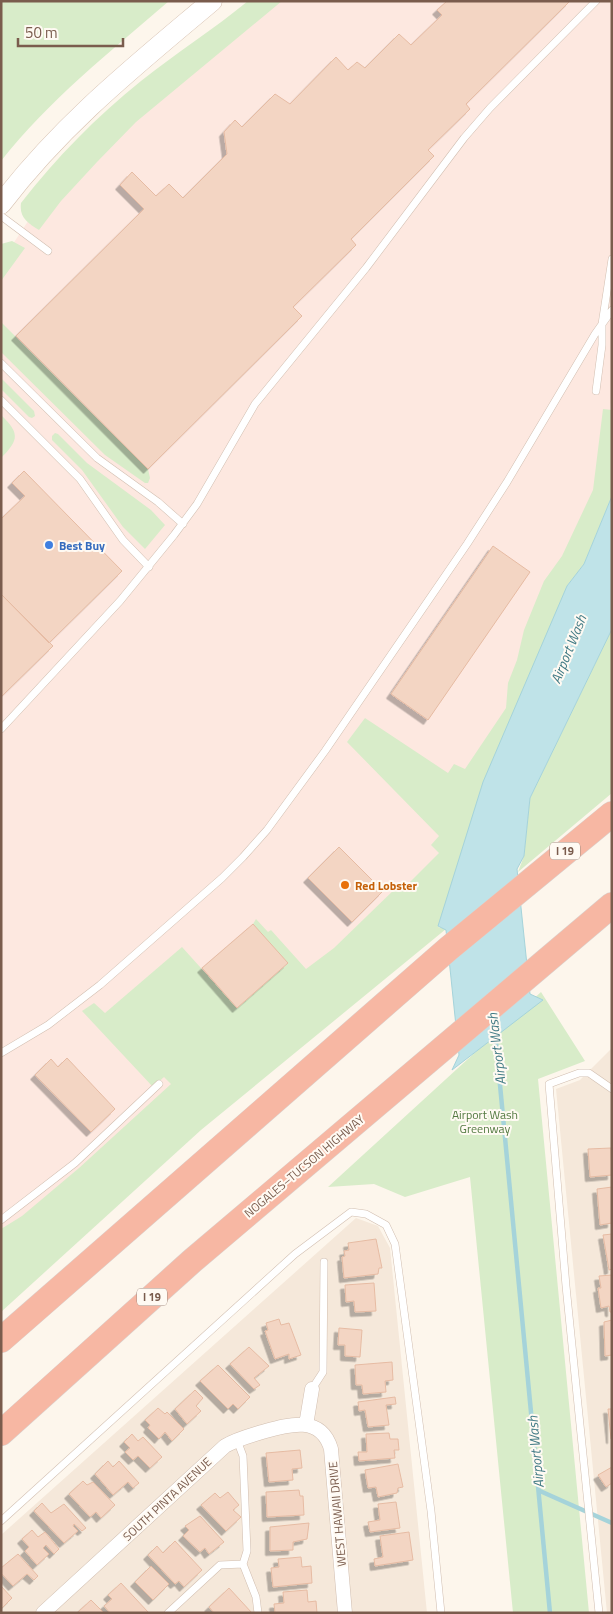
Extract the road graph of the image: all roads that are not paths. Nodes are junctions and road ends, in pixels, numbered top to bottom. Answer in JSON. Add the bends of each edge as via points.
{"nodes":[{"id":1,"x":212,"y":1,"type":"edge"},
{"id":2,"x":596,"y":1,"type":"edge"},
{"id":3,"x":1,"y":204,"type":"edge"},
{"id":4,"x":1,"y":216,"type":"edge"},
{"id":5,"x":48,"y":252,"type":"dead end"},
{"id":6,"x":612,"y":259,"type":"edge"},
{"id":7,"x":612,"y":310,"type":"edge"},
{"id":8,"x":602,"y":324,"type":"junction"},
{"id":9,"x":1,"y":363,"type":"edge"},
{"id":10,"x":596,"y":391,"type":"dead end"},
{"id":11,"x":1,"y":400,"type":"edge"},
{"id":12,"x":183,"y":524,"type":"junction"},
{"id":13,"x":149,"y":567,"type":"junction"},
{"id":14,"x":1,"y":729,"type":"edge"},
{"id":15,"x":612,"y":814,"type":"edge"},
{"id":16,"x":612,"y":905,"type":"edge"},
{"id":17,"x":1,"y":1053,"type":"edge"},
{"id":18,"x":159,"y":1084,"type":"dead end"},
{"id":19,"x":612,"y":1089,"type":"edge"},
{"id":20,"x":1,"y":1220,"type":"edge"},
{"id":21,"x":324,"y":1262,"type":"dead end"},
{"id":22,"x":1,"y":1340,"type":"edge"},
{"id":23,"x":312,"y":1389,"type":"joint"},
{"id":24,"x":308,"y":1425,"type":"junction"},
{"id":25,"x":1,"y":1433,"type":"edge"},
{"id":26,"x":237,"y":1440,"type":"junction"},
{"id":27,"x":1,"y":1521,"type":"edge"},
{"id":28,"x":243,"y":1564,"type":"junction"},
{"id":29,"x":43,"y":1613,"type":"edge"},
{"id":30,"x":168,"y":1613,"type":"edge"},
{"id":31,"x":258,"y":1613,"type":"edge"},
{"id":32,"x":345,"y":1613,"type":"edge"},
{"id":33,"x":441,"y":1613,"type":"edge"},
{"id":34,"x":599,"y":1613,"type":"edge"}],
"edges":[{"from":1,"to":3,"type":"street","via":[[81,113],[37,159]]},
{"from":2,"to":12,"type":"lane","via":[[464,138],[366,268],[255,404]]},
{"from":4,"to":5,"type":"lane"},
{"from":6,"to":8,"type":"lane"},
{"from":7,"to":8,"type":"lane"},
{"from":8,"to":10,"type":"lane"},
{"from":8,"to":17,"type":"lane","via":[[508,482],[467,544],[267,830],[222,878],[100,985],[48,1025]]},
{"from":9,"to":12,"type":"lane","via":[[97,458]]},
{"from":11,"to":13,"type":"lane","via":[[80,479],[123,540]]},
{"from":12,"to":13,"type":"lane"},
{"from":13,"to":14,"type":"lane"},
{"from":15,"to":22,"type":"highway","number":"I 19","via":[[448,949]]},
{"from":16,"to":25,"type":"highway","name":"NOGALES–TUCSON HIGHWAY","number":"I 19","via":[[192,1261]]},
{"from":18,"to":20,"type":"lane","via":[[75,1163]]},
{"from":19,"to":34,"type":"lane","via":[[588,1074],[579,1073],[549,1084]]},
{"from":21,"to":23,"type":"lane","via":[[323,1372]]},
{"from":23,"to":24,"type":"street"},
{"from":24,"to":26,"type":"street","name":"SOUTH PINTA AVENUE","via":[[279,1427]]},
{"from":24,"to":32,"type":"street","name":"WEST HAWAII DRIVE","via":[[325,1435],[331,1448]]},
{"from":26,"to":28,"type":"lane","via":[[243,1456],[247,1551]]},
{"from":26,"to":29,"type":"street","name":"SOUTH PINTA AVENUE","via":[[225,1446]]},
{"from":27,"to":33,"type":"lane","via":[[295,1254],[351,1212],[366,1214],[386,1225],[395,1244],[431,1511]]},
{"from":28,"to":30,"type":"lane","via":[[220,1565]]},
{"from":28,"to":31,"type":"lane","via":[[256,1597]]}]}
